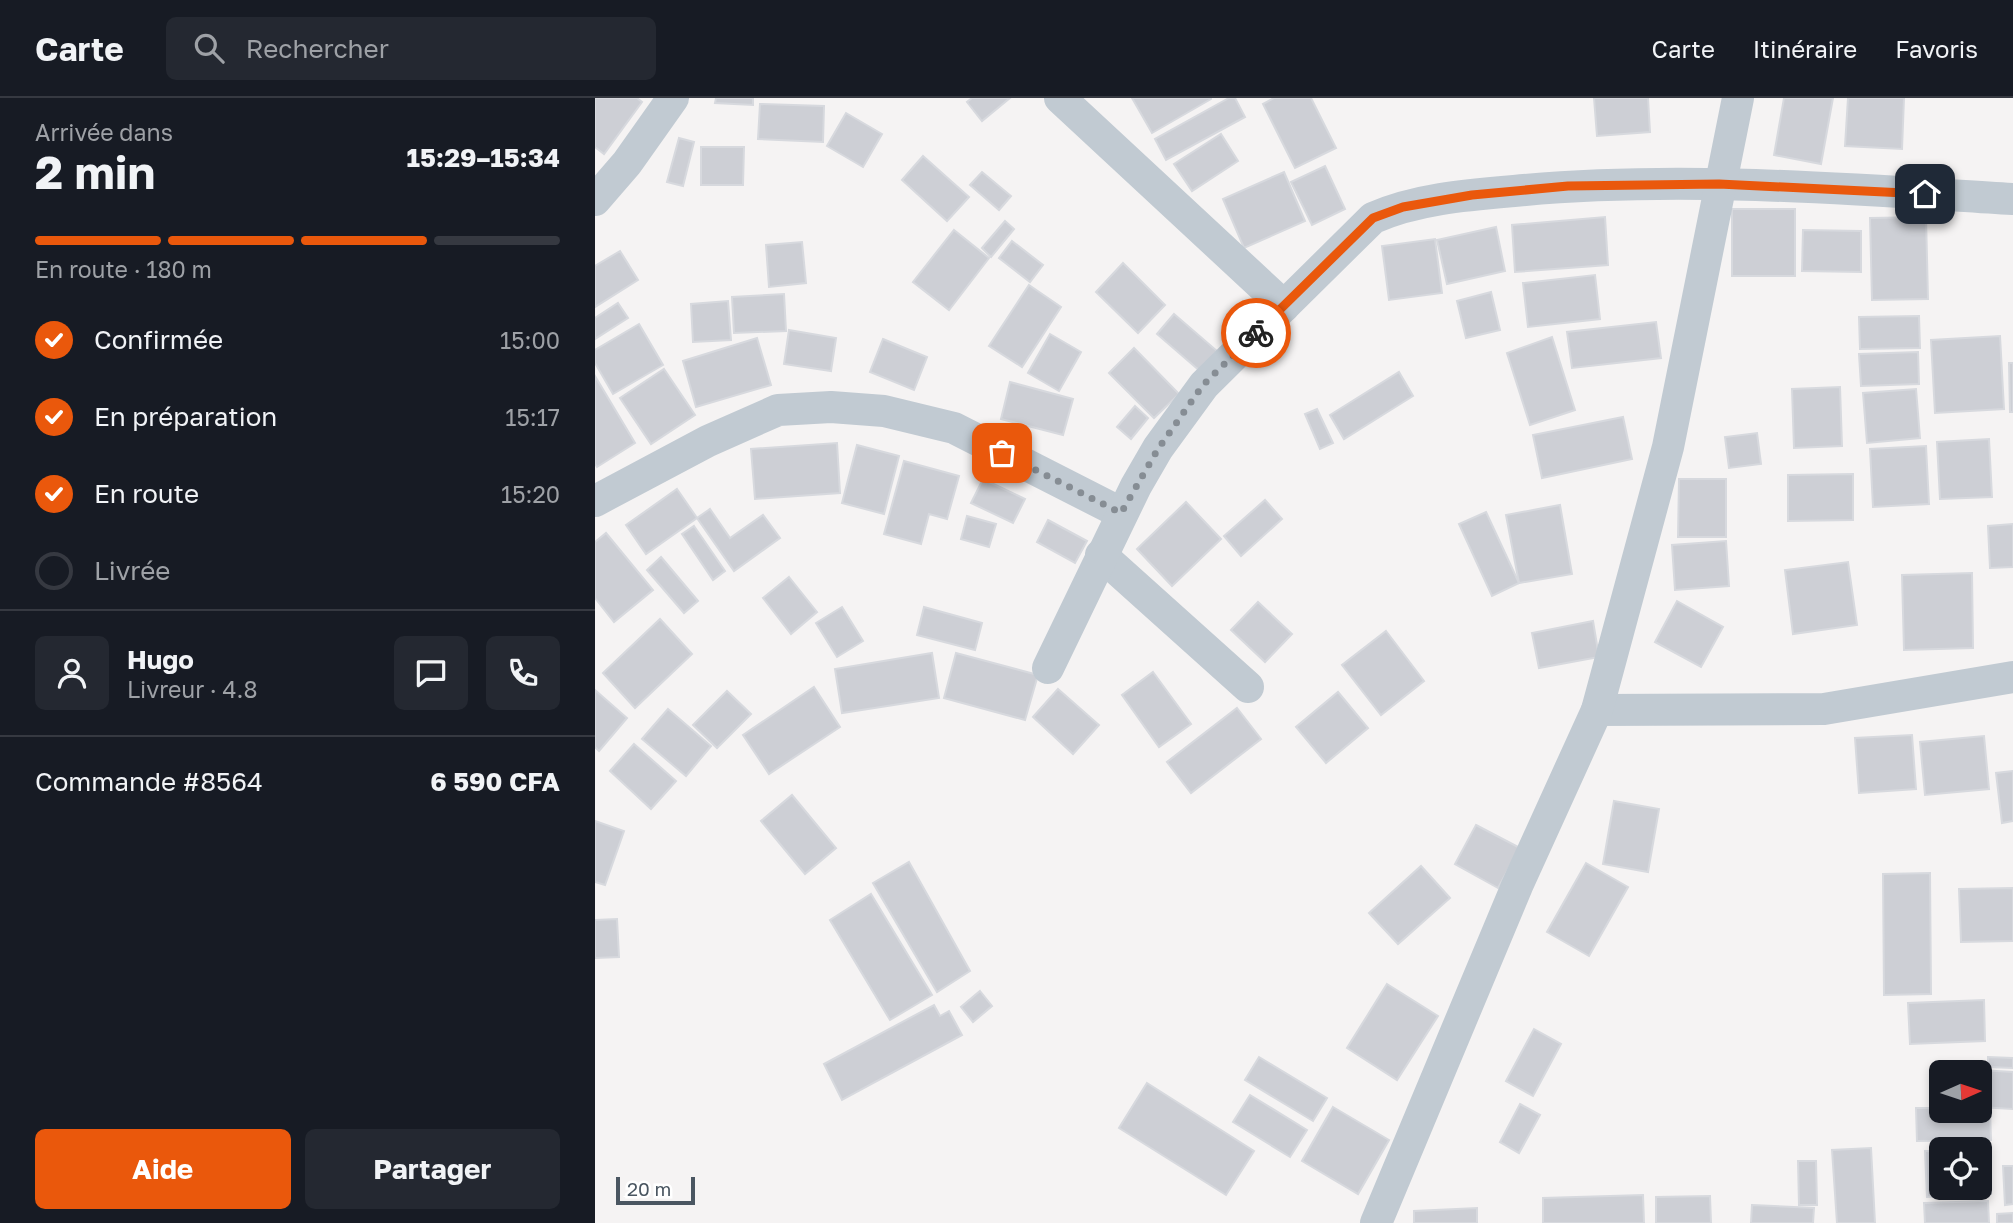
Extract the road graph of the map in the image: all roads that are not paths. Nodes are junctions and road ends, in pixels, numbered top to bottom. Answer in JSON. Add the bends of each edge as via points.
{"nodes":[{"id":1,"x":673,"y":98,"type":"edge"},
{"id":2,"x":1060,"y":98,"type":"edge"},
{"id":3,"x":1738,"y":98,"type":"edge"},
{"id":4,"x":1719,"y":184,"type":"junction"},
{"id":5,"x":2013,"y":199,"type":"edge"},
{"id":6,"x":595,"y":200,"type":"edge"},
{"id":7,"x":1284,"y":306,"type":"junction"},
{"id":8,"x":595,"y":501,"type":"edge"},
{"id":9,"x":1121,"y":513,"type":"junction"},
{"id":10,"x":1101,"y":555,"type":"junction"},
{"id":11,"x":1048,"y":668,"type":"dead end"},
{"id":12,"x":2013,"y":677,"type":"edge"},
{"id":13,"x":1248,"y":687,"type":"dead end"},
{"id":14,"x":1597,"y":710,"type":"junction"},
{"id":15,"x":1376,"y":1223,"type":"edge"}],
"edges":[{"from":1,"to":6,"type":"street"},
{"from":2,"to":7,"type":"street"},
{"from":3,"to":4,"type":"street"},
{"from":4,"to":5,"type":"street"},
{"from":4,"to":7,"type":"street","via":[[1568,186],[1472,195],[1389,211],[1373,218]]},
{"from":4,"to":14,"type":"street","via":[[1668,447]]},
{"from":7,"to":9,"type":"street","via":[[1203,385]]},
{"from":8,"to":9,"type":"street","via":[[778,410],[831,407],[884,411],[954,428]]},
{"from":9,"to":10,"type":"street"},
{"from":10,"to":11,"type":"street"},
{"from":10,"to":13,"type":"street"},
{"from":12,"to":14,"type":"street","via":[[1824,709]]},
{"from":14,"to":15,"type":"street","via":[[1517,886]]}]}
